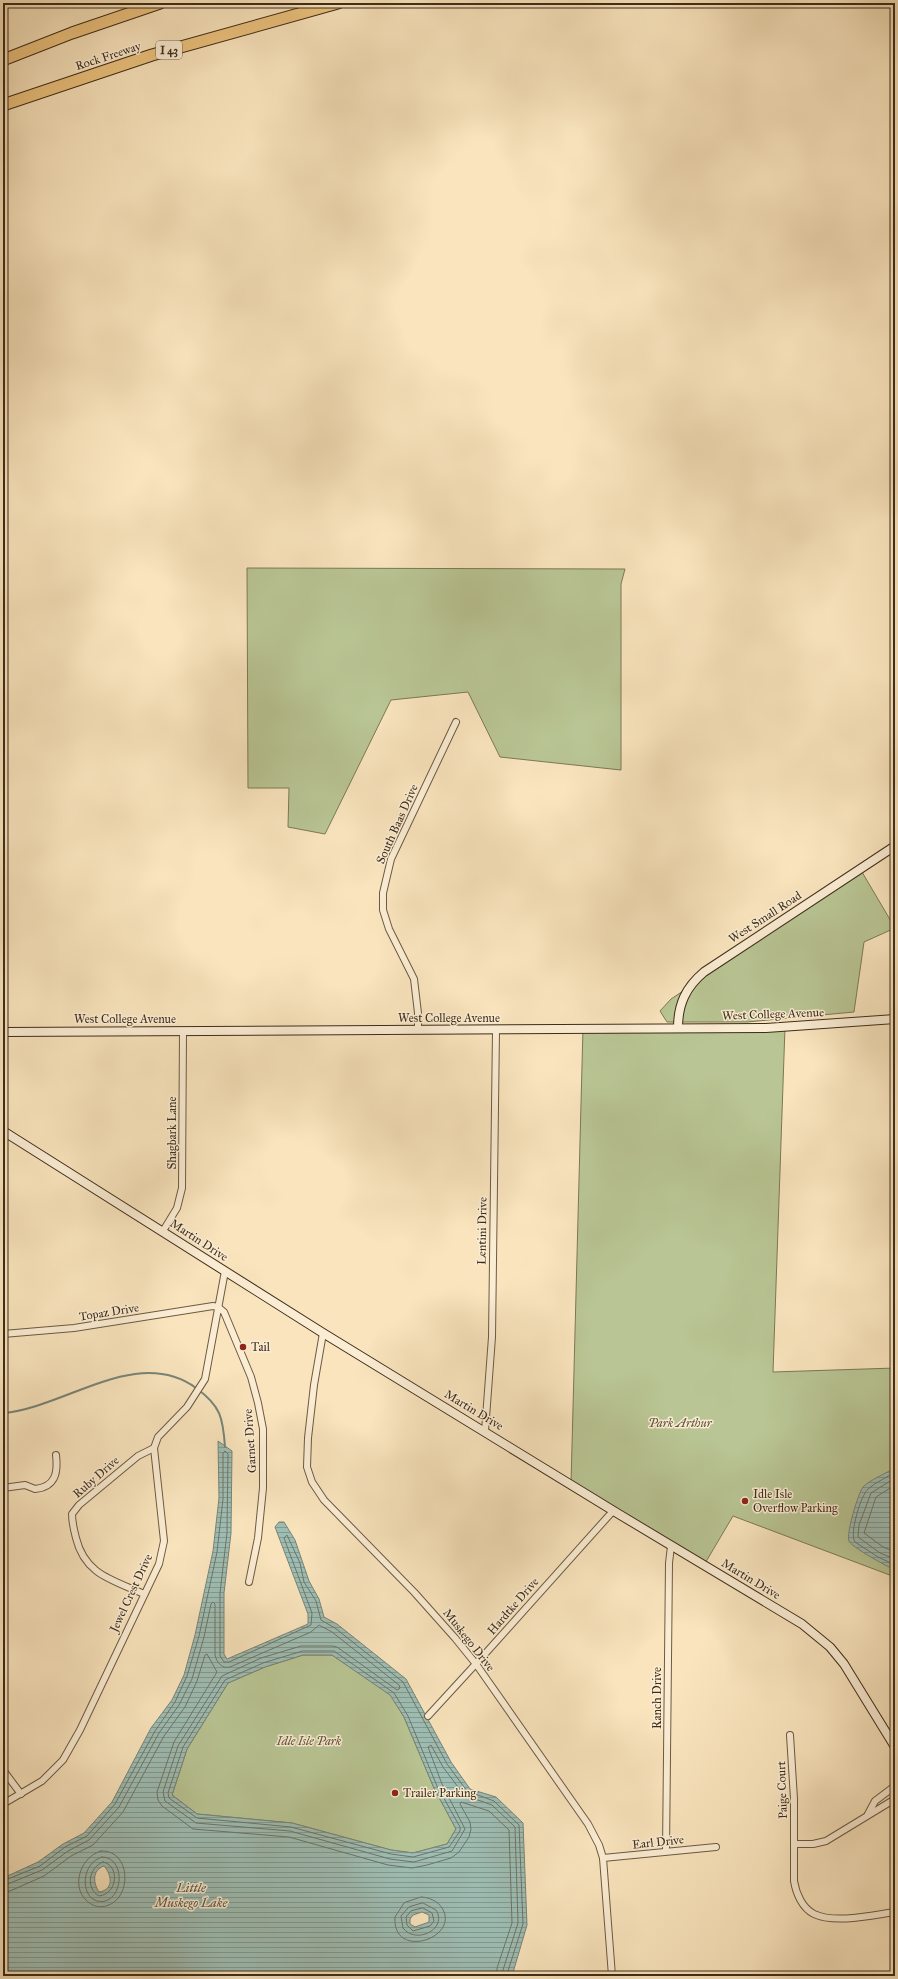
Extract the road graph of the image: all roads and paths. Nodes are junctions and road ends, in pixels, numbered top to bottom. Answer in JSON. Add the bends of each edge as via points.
{"nodes":[{"id":1,"x":160,"y":3,"type":"edge"},
{"id":2,"x":338,"y":3,"type":"edge"},
{"id":3,"x":3,"y":60,"type":"edge"},
{"id":4,"x":3,"y":105,"type":"edge"},
{"id":5,"x":456,"y":722,"type":"dead end"},
{"id":6,"x":895,"y":846,"type":"edge"},
{"id":7,"x":895,"y":1019,"type":"edge"},
{"id":8,"x":678,"y":1028,"type":"junction"},
{"id":9,"x":418,"y":1030,"type":"junction"},
{"id":10,"x":496,"y":1030,"type":"junction"},
{"id":11,"x":183,"y":1031,"type":"junction"},
{"id":12,"x":3,"y":1032,"type":"edge"},
{"id":13,"x":3,"y":1131,"type":"edge"},
{"id":14,"x":163,"y":1231,"type":"junction"},
{"id":15,"x":225,"y":1271,"type":"junction"},
{"id":16,"x":218,"y":1307,"type":"junction"},
{"id":17,"x":323,"y":1333,"type":"junction"},
{"id":18,"x":3,"y":1334,"type":"edge"},
{"id":19,"x":485,"y":1431,"type":"junction"},
{"id":20,"x":154,"y":1448,"type":"junction"},
{"id":21,"x":56,"y":1455,"type":"dead end"},
{"id":22,"x":3,"y":1488,"type":"edge"},
{"id":23,"x":613,"y":1510,"type":"junction"},
{"id":24,"x":671,"y":1546,"type":"junction"},
{"id":25,"x":250,"y":1582,"type":"dead end"},
{"id":26,"x":144,"y":1594,"type":"junction"},
{"id":27,"x":476,"y":1664,"type":"junction"},
{"id":28,"x":428,"y":1716,"type":"dead end"},
{"id":29,"x":790,"y":1735,"type":"dead end"},
{"id":30,"x":895,"y":1747,"type":"edge"},
{"id":31,"x":3,"y":1770,"type":"edge"},
{"id":32,"x":895,"y":1786,"type":"edge"},
{"id":33,"x":21,"y":1794,"type":"junction"},
{"id":34,"x":895,"y":1799,"type":"edge"},
{"id":35,"x":3,"y":1804,"type":"edge"},
{"id":36,"x":868,"y":1814,"type":"junction"},
{"id":37,"x":795,"y":1844,"type":"junction"},
{"id":38,"x":716,"y":1847,"type":"dead end"},
{"id":39,"x":666,"y":1851,"type":"junction"},
{"id":40,"x":603,"y":1858,"type":"junction"},
{"id":41,"x":895,"y":1912,"type":"edge"},
{"id":42,"x":612,"y":1976,"type":"edge"}],
"edges":[{"from":1,"to":3,"type":"highway"},
{"from":2,"to":4,"type":"highway","name":"Rock Freeway","number":"I 43","via":[[152,55]]},
{"from":5,"to":9,"type":"street","name":"South Baas Drive","via":[[394,852],[383,893],[383,910],[389,928],[414,979]]},
{"from":6,"to":8,"type":"street","name":"West Small Road","via":[[694,980],[681,1000]]},
{"from":7,"to":8,"type":"street","name":"West College Avenue","via":[[791,1027]]},
{"from":8,"to":10,"type":"street","name":"West College Avenue"},
{"from":9,"to":10,"type":"street","name":"West College Avenue"},
{"from":9,"to":11,"type":"street","name":"West College Avenue"},
{"from":10,"to":19,"type":"street","name":"Lentini Drive","via":[[492,1337]]},
{"from":11,"to":12,"type":"street","name":"West College Avenue"},
{"from":11,"to":14,"type":"street","name":"Shagbark Lane","via":[[182,1188],[177,1208]]},
{"from":13,"to":14,"type":"street","name":"Martin Drive"},
{"from":14,"to":15,"type":"street","name":"Martin Drive"},
{"from":15,"to":16,"type":"street"},
{"from":15,"to":17,"type":"street","name":"Martin Drive"},
{"from":16,"to":18,"type":"street","name":"Topaz Drive","via":[[74,1328]]},
{"from":16,"to":20,"type":"street","via":[[205,1379],[196,1395],[162,1432]]},
{"from":16,"to":25,"type":"street","name":"Garnet Drive","via":[[228,1318],[251,1377],[261,1417],[263,1488]]},
{"from":17,"to":19,"type":"street","name":"Martin Drive"},
{"from":17,"to":27,"type":"street","name":"Muskego Drive","via":[[308,1438],[307,1467],[312,1482],[324,1500],[429,1608]]},
{"from":19,"to":23,"type":"street","name":"Martin Drive"},
{"from":20,"to":26,"type":"street","name":"Jewel Crest Drive","via":[[164,1541],[158,1564]]},
{"from":20,"to":26,"type":"street","name":"Ruby Drive","via":[[143,1452],[72,1514],[79,1550],[91,1568]]},
{"from":21,"to":22,"type":"street","via":[[58,1472],[45,1486],[35,1490],[25,1485]]},
{"from":23,"to":24,"type":"street","name":"Martin Drive"},
{"from":23,"to":27,"type":"street","name":"Hardtke Drive"},
{"from":24,"to":30,"type":"street","name":"Martin Drive","via":[[817,1635],[844,1664]]},
{"from":24,"to":39,"type":"street","name":"Ranch Drive"},
{"from":26,"to":33,"type":"street","name":"Jewel Crest Drive","via":[[72,1746],[55,1770]]},
{"from":27,"to":28,"type":"street","name":"Hardtke Drive"},
{"from":27,"to":40,"type":"street","name":"Muskego Drive","via":[[584,1818],[596,1837]]},
{"from":29,"to":37,"type":"street","name":"Paige Court"},
{"from":31,"to":33,"type":"street"},
{"from":32,"to":36,"type":"street","via":[[875,1801]]},
{"from":33,"to":35,"type":"street","name":"Jewel Crest Drive"},
{"from":34,"to":36,"type":"street"},
{"from":36,"to":37,"type":"street","via":[[826,1841]]},
{"from":37,"to":41,"type":"street","name":"Paige Court","via":[[796,1893],[804,1906],[814,1914],[828,1918],[846,1918]]},
{"from":38,"to":39,"type":"street","name":"Earl Drive"},
{"from":39,"to":40,"type":"street","name":"Earl Drive"},
{"from":40,"to":42,"type":"street","name":"Muskego Drive"}]}
